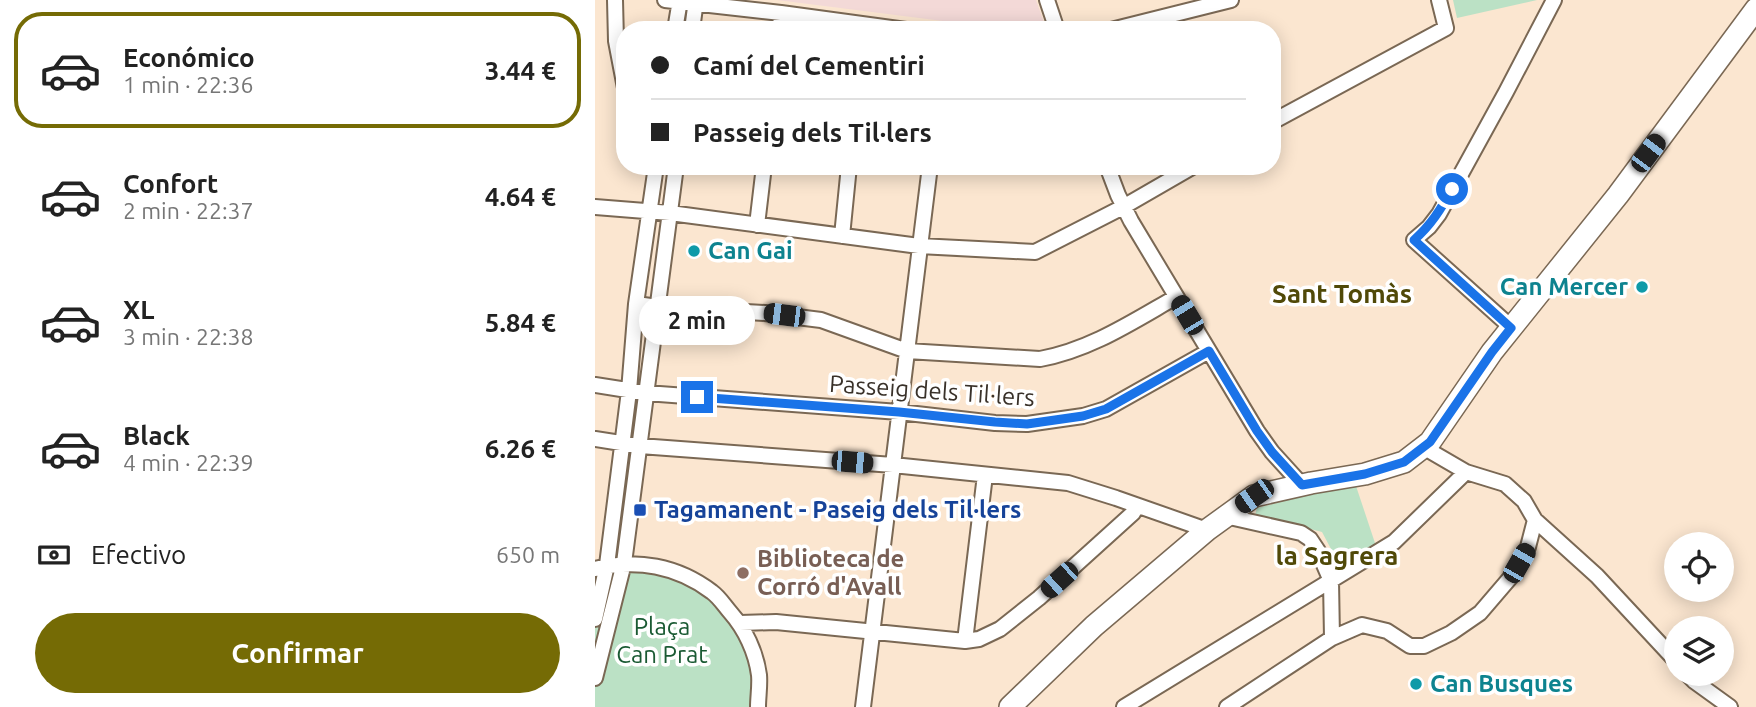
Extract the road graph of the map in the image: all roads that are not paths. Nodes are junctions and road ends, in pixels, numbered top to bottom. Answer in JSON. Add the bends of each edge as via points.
{"nodes":[{"id":1,"x":615,"y":0,"type":"edge"},
{"id":2,"x":666,"y":0,"type":"edge"},
{"id":3,"x":680,"y":0,"type":"edge"},
{"id":4,"x":1047,"y":0,"type":"edge"},
{"id":5,"x":1231,"y":0,"type":"edge"},
{"id":6,"x":1439,"y":0,"type":"edge"},
{"id":7,"x":1554,"y":0,"type":"edge"},
{"id":8,"x":695,"y":1,"type":"edge"},
{"id":9,"x":1756,"y":9,"type":"edge"},
{"id":10,"x":782,"y":13,"type":"junction"},
{"id":11,"x":676,"y":21,"type":"edge"},
{"id":12,"x":693,"y":21,"type":"edge"},
{"id":13,"x":781,"y":21,"type":"edge"},
{"id":14,"x":829,"y":21,"type":"edge"},
{"id":15,"x":1054,"y":21,"type":"edge"},
{"id":16,"x":1147,"y":21,"type":"edge"},
{"id":17,"x":616,"y":46,"type":"edge"},
{"id":18,"x":1281,"y":117,"type":"edge"},
{"id":19,"x":655,"y":175,"type":"edge"},
{"id":20,"x":675,"y":175,"type":"edge"},
{"id":21,"x":763,"y":175,"type":"edge"},
{"id":22,"x":848,"y":175,"type":"edge"},
{"id":23,"x":929,"y":175,"type":"edge"},
{"id":24,"x":1111,"y":175,"type":"edge"},
{"id":25,"x":1178,"y":175,"type":"edge"},
{"id":26,"x":1123,"y":206,"type":"junction"},
{"id":27,"x":595,"y":207,"type":"edge"},
{"id":28,"x":649,"y":211,"type":"junction"},
{"id":29,"x":670,"y":213,"type":"junction"},
{"id":30,"x":757,"y":225,"type":"junction"},
{"id":31,"x":842,"y":236,"type":"junction"},
{"id":32,"x":919,"y":246,"type":"junction"},
{"id":33,"x":1176,"y":297,"type":"junction"},
{"id":34,"x":636,"y":304,"type":"junction"},
{"id":35,"x":658,"y":307,"type":"junction"},
{"id":36,"x":1511,"y":328,"type":"junction"},
{"id":37,"x":907,"y":351,"type":"junction"},
{"id":38,"x":1209,"y":351,"type":"junction"},
{"id":39,"x":595,"y":385,"type":"edge"},
{"id":40,"x":629,"y":391,"type":"junction"},
{"id":41,"x":646,"y":393,"type":"junction"},
{"id":42,"x":899,"y":412,"type":"junction"},
{"id":43,"x":595,"y":439,"type":"edge"},
{"id":44,"x":621,"y":443,"type":"junction"},
{"id":45,"x":640,"y":446,"type":"junction"},
{"id":46,"x":1423,"y":447,"type":"junction"},
{"id":47,"x":893,"y":465,"type":"junction"},
{"id":48,"x":1466,"y":472,"type":"junction"},
{"id":49,"x":985,"y":475,"type":"junction"},
{"id":50,"x":1302,"y":485,"type":"junction"},
{"id":51,"x":1137,"y":506,"type":"junction"},
{"id":52,"x":1225,"y":516,"type":"junction"},
{"id":53,"x":1535,"y":520,"type":"junction"},
{"id":54,"x":1207,"y":530,"type":"junction"},
{"id":55,"x":624,"y":564,"type":"junction"},
{"id":56,"x":601,"y":567,"type":"edge"},
{"id":57,"x":1331,"y":580,"type":"junction"},
{"id":58,"x":595,"y":619,"type":"edge"},
{"id":59,"x":740,"y":623,"type":"junction"},
{"id":60,"x":872,"y":631,"type":"junction"},
{"id":61,"x":1332,"y":638,"type":"junction"},
{"id":62,"x":965,"y":641,"type":"junction"},
{"id":63,"x":1664,"y":648,"type":"edge"},
{"id":64,"x":595,"y":678,"type":"edge"},
{"id":65,"x":1701,"y":686,"type":"edge"},
{"id":66,"x":1017,"y":705,"type":"edge"},
{"id":67,"x":758,"y":707,"type":"edge"},
{"id":68,"x":863,"y":707,"type":"edge"},
{"id":69,"x":1124,"y":707,"type":"edge"},
{"id":70,"x":1227,"y":707,"type":"edge"},
{"id":71,"x":1730,"y":707,"type":"edge"}],
"edges":[{"from":1,"to":17,"type":"street"},
{"from":2,"to":3,"type":"street"},
{"from":3,"to":8,"type":"street"},
{"from":3,"to":11,"type":"street"},
{"from":4,"to":15,"type":"street"},
{"from":5,"to":16,"type":"street"},
{"from":6,"to":18,"type":"street","via":[[1446,28]]},
{"from":7,"to":36,"type":"street","via":[[1439,214],[1414,240]]},
{"from":8,"to":10,"type":"street"},
{"from":8,"to":12,"type":"street"},
{"from":9,"to":36,"type":"street","via":[[1618,195]]},
{"from":10,"to":13,"type":"street"},
{"from":10,"to":14,"type":"street"},
{"from":19,"to":28,"type":"street"},
{"from":20,"to":29,"type":"street"},
{"from":21,"to":30,"type":"street"},
{"from":22,"to":31,"type":"street"},
{"from":23,"to":32,"type":"street"},
{"from":24,"to":26,"type":"street"},
{"from":25,"to":26,"type":"street"},
{"from":26,"to":32,"type":"street","via":[[1035,252]]},
{"from":26,"to":33,"type":"street"},
{"from":27,"to":28,"type":"street"},
{"from":28,"to":29,"type":"street"},
{"from":28,"to":34,"type":"street"},
{"from":29,"to":30,"type":"street"},
{"from":29,"to":35,"type":"street"},
{"from":30,"to":31,"type":"street"},
{"from":31,"to":32,"type":"street"},
{"from":32,"to":37,"type":"street"},
{"from":33,"to":37,"type":"street","via":[[1059,356],[1031,359]]},
{"from":33,"to":38,"type":"street"},
{"from":34,"to":35,"type":"street"},
{"from":34,"to":40,"type":"street"},
{"from":35,"to":37,"type":"street","via":[[821,320]]},
{"from":35,"to":41,"type":"street"},
{"from":36,"to":46,"type":"street"},
{"from":37,"to":42,"type":"street"},
{"from":38,"to":42,"type":"street","name":"Passeig dels Til·lers","via":[[1106,409],[1083,416],[1027,424]]},
{"from":38,"to":50,"type":"street","via":[[1257,431]]},
{"from":39,"to":40,"type":"street","name":"Passeig dels Til·lers"},
{"from":40,"to":41,"type":"street","name":"Passeig dels Til·lers"},
{"from":40,"to":44,"type":"street"},
{"from":41,"to":42,"type":"street","name":"Passeig dels Til·lers"},
{"from":41,"to":45,"type":"street"},
{"from":42,"to":47,"type":"street"},
{"from":43,"to":44,"type":"street"},
{"from":44,"to":45,"type":"street"},
{"from":44,"to":56,"type":"street"},
{"from":45,"to":47,"type":"street"},
{"from":45,"to":55,"type":"street"},
{"from":46,"to":48,"type":"street"},
{"from":46,"to":50,"type":"street","via":[[1404,462]]},
{"from":47,"to":49,"type":"street"},
{"from":47,"to":60,"type":"street"},
{"from":48,"to":53,"type":"street","via":[[1505,484],[1524,501]]},
{"from":48,"to":57,"type":"street","via":[[1394,542]]},
{"from":49,"to":51,"type":"street","via":[[1068,484]]},
{"from":49,"to":62,"type":"street"},
{"from":50,"to":52,"type":"street","via":[[1254,496]]},
{"from":51,"to":54,"type":"street"},
{"from":51,"to":62,"type":"street","via":[[1080,562],[1000,629]]},
{"from":52,"to":54,"type":"street"},
{"from":52,"to":57,"type":"street","via":[[1301,533],[1310,539]]},
{"from":53,"to":61,"type":"street","via":[[1528,547],[1510,578],[1480,613],[1451,634],[1424,646],[1410,646],[1387,631],[1362,625]]},
{"from":53,"to":63,"type":"street","via":[[1597,576]]},
{"from":54,"to":66,"type":"street","via":[[1094,626]]},
{"from":55,"to":56,"type":"street"},
{"from":55,"to":59,"type":"street","via":[[660,567],[688,577],[714,593]]},
{"from":55,"to":64,"type":"street"},
{"from":56,"to":58,"type":"street"},
{"from":57,"to":61,"type":"street"},
{"from":57,"to":69,"type":"street"},
{"from":59,"to":60,"type":"street"},
{"from":59,"to":67,"type":"street","via":[[759,675]]},
{"from":60,"to":62,"type":"street"},
{"from":60,"to":68,"type":"street"},
{"from":61,"to":70,"type":"street"},
{"from":65,"to":71,"type":"street"}]}
